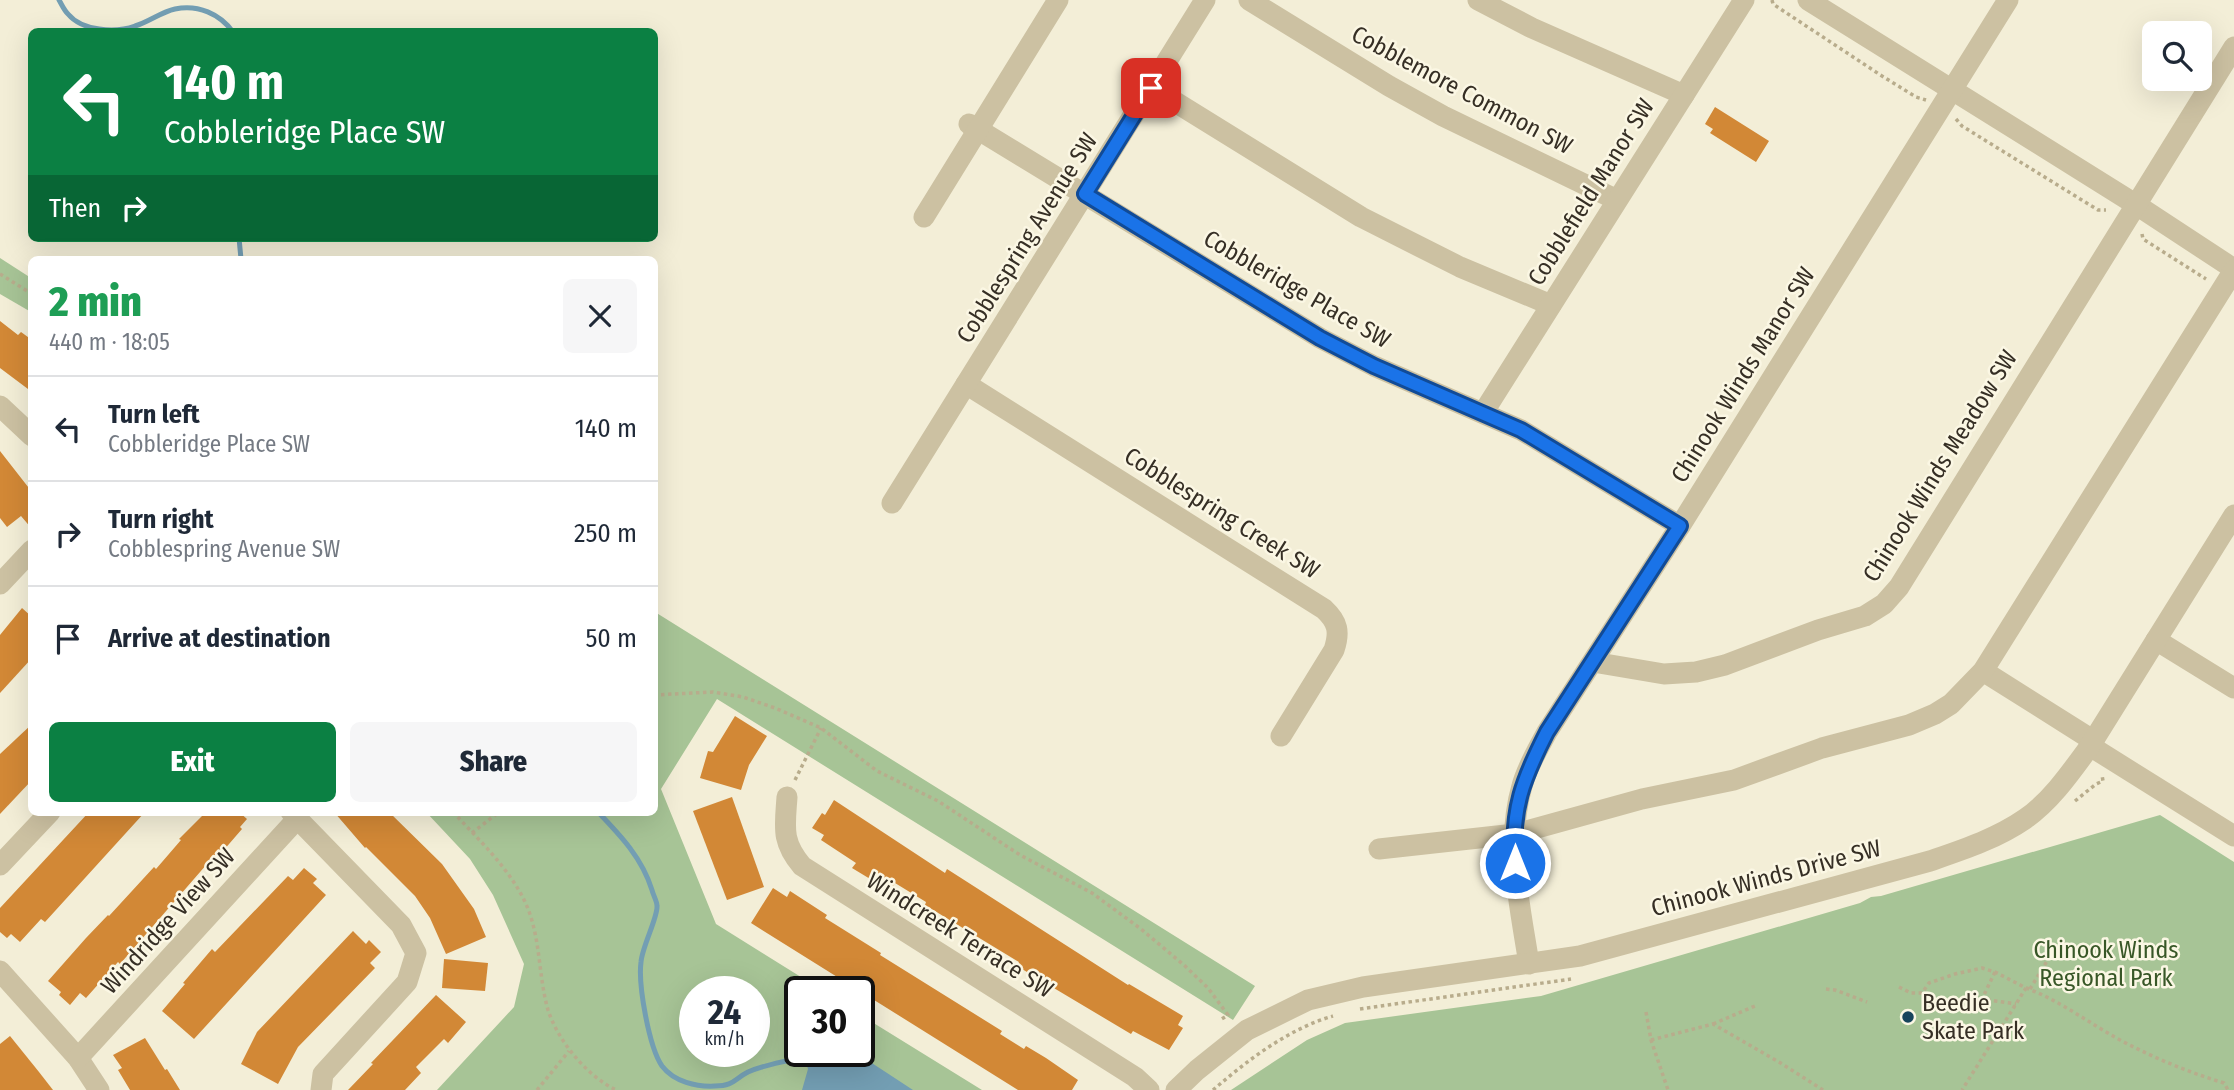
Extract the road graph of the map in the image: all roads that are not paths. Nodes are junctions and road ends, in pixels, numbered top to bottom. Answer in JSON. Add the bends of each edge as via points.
{"nodes":[{"id":1,"x":1058,"y":0,"type":"edge"},
{"id":2,"x":1205,"y":0,"type":"edge"},
{"id":3,"x":1249,"y":0,"type":"edge"},
{"id":4,"x":1478,"y":0,"type":"edge"},
{"id":5,"x":1744,"y":0,"type":"edge"},
{"id":6,"x":1808,"y":0,"type":"edge"},
{"id":7,"x":2008,"y":0,"type":"edge"},
{"id":8,"x":2234,"y":47,"type":"edge"},
{"id":9,"x":1151,"y":88,"type":"junction"},
{"id":10,"x":1951,"y":90,"type":"junction"},
{"id":11,"x":1684,"y":95,"type":"junction"},
{"id":12,"x":973,"y":126,"type":"junction"},
{"id":13,"x":1085,"y":194,"type":"junction"},
{"id":14,"x":1618,"y":200,"type":"junction"},
{"id":15,"x":2135,"y":204,"type":"junction"},
{"id":16,"x":924,"y":217,"type":"dead end"},
{"id":17,"x":2234,"y":270,"type":"edge"},
{"id":18,"x":1551,"y":305,"type":"junction"},
{"id":19,"x":966,"y":384,"type":"junction"},
{"id":20,"x":0,"y":406,"type":"edge"},
{"id":21,"x":1483,"y":413,"type":"junction"},
{"id":22,"x":28,"y":432,"type":"edge"},
{"id":23,"x":892,"y":503,"type":"dead end"},
{"id":24,"x":2234,"y":515,"type":"edge"},
{"id":25,"x":1680,"y":526,"type":"junction"},
{"id":26,"x":28,"y":554,"type":"edge"},
{"id":27,"x":0,"y":584,"type":"edge"},
{"id":28,"x":2156,"y":640,"type":"junction"},
{"id":29,"x":1593,"y":662,"type":"junction"},
{"id":30,"x":1983,"y":671,"type":"junction"},
{"id":31,"x":2234,"y":688,"type":"edge"},
{"id":32,"x":1281,"y":736,"type":"dead end"},
{"id":33,"x":2092,"y":744,"type":"junction"},
{"id":34,"x":787,"y":797,"type":"road end"},
{"id":35,"x":46,"y":816,"type":"edge"},
{"id":36,"x":294,"y":816,"type":"edge"},
{"id":37,"x":1515,"y":834,"type":"junction"},
{"id":38,"x":2234,"y":835,"type":"edge"},
{"id":39,"x":1379,"y":849,"type":"dead end"},
{"id":40,"x":0,"y":865,"type":"edge"},
{"id":41,"x":1529,"y":964,"type":"junction"},
{"id":42,"x":0,"y":971,"type":"edge"},
{"id":43,"x":78,"y":1058,"type":"junction"},
{"id":44,"x":99,"y":1090,"type":"edge"},
{"id":45,"x":321,"y":1090,"type":"edge"},
{"id":46,"x":1149,"y":1090,"type":"edge"},
{"id":47,"x":1177,"y":1090,"type":"edge"}],
"edges":[{"from":1,"to":12,"type":"street"},
{"from":2,"to":9,"type":"street","name":"Cobblespring Avenue SW"},
{"from":3,"to":14,"type":"street","name":"Cobblemore Common SW","via":[[1434,111]]},
{"from":4,"to":11,"type":"street"},
{"from":5,"to":11,"type":"street","name":"Cobblefield Manor SW"},
{"from":6,"to":10,"type":"street"},
{"from":7,"to":10,"type":"street","name":"Chinook Winds Manor SW"},
{"from":8,"to":15,"type":"street","name":"Chinook Winds Meadow SW"},
{"from":9,"to":13,"type":"street","name":"Cobblespring Avenue SW"},
{"from":9,"to":18,"type":"street","via":[[1361,217],[1460,267]]},
{"from":10,"to":15,"type":"street"},
{"from":10,"to":25,"type":"street","name":"Chinook Winds Manor SW"},
{"from":11,"to":14,"type":"street","name":"Cobblefield Manor SW"},
{"from":12,"to":13,"type":"street","name":"Cobbleridge Place SW"},
{"from":12,"to":16,"type":"street"},
{"from":13,"to":19,"type":"street","name":"Cobblespring Avenue SW"},
{"from":13,"to":21,"type":"street","name":"Cobbleridge Place SW","via":[[1320,338]]},
{"from":14,"to":18,"type":"street","name":"Cobblefield Manor SW"},
{"from":15,"to":17,"type":"street"},
{"from":15,"to":29,"type":"street","name":"Chinook Winds Meadow SW","via":[[1899,587],[1884,604],[1865,616],[1696,672],[1664,674]]},
{"from":17,"to":30,"type":"street"},
{"from":18,"to":21,"type":"street","name":"Cobblefield Manor SW"},
{"from":19,"to":23,"type":"street","name":"Cobblespring Avenue SW"},
{"from":19,"to":32,"type":"street","name":"Cobblespring Creek SW","via":[[1334,618],[1338,639],[1334,650]]},
{"from":20,"to":22,"type":"street"},
{"from":21,"to":25,"type":"street","name":"Cobbleridge Place SW","via":[[1521,430]]},
{"from":24,"to":28,"type":"street","name":"Chinook Winds Drive SW"},
{"from":25,"to":29,"type":"street","name":"Chinook Winds Manor SW"},
{"from":26,"to":27,"type":"street"},
{"from":28,"to":31,"type":"street"},
{"from":28,"to":33,"type":"street","name":"Chinook Winds Drive SW"},
{"from":29,"to":37,"type":"street","name":"Chinook Winds Manor SW","via":[[1547,732],[1522,784]]},
{"from":30,"to":33,"type":"street"},
{"from":30,"to":37,"type":"street","via":[[1951,704],[1909,725],[1822,748],[1734,780],[1642,799]]},
{"from":33,"to":38,"type":"street"},
{"from":33,"to":41,"type":"street","name":"Chinook Winds Drive SW","via":[[2066,779],[2026,818],[1973,846],[1580,956]]},
{"from":34,"to":46,"type":"street","name":"Windcreek Terrace SW","via":[[785,831],[791,853],[802,866]]},
{"from":35,"to":40,"type":"street"},
{"from":36,"to":43,"type":"street","name":"Windridge View SW"},
{"from":36,"to":45,"type":"street","via":[[401,925],[416,953],[407,982],[323,1074]]},
{"from":37,"to":39,"type":"street"},
{"from":37,"to":41,"type":"street","name":"Chinook Winds Manor SW","via":[[1516,880]]},
{"from":41,"to":47,"type":"street","name":"Chinook Winds Drive SW","via":[[1363,986],[1308,1000],[1247,1030]]},
{"from":42,"to":43,"type":"street"},
{"from":43,"to":44,"type":"street"}]}
